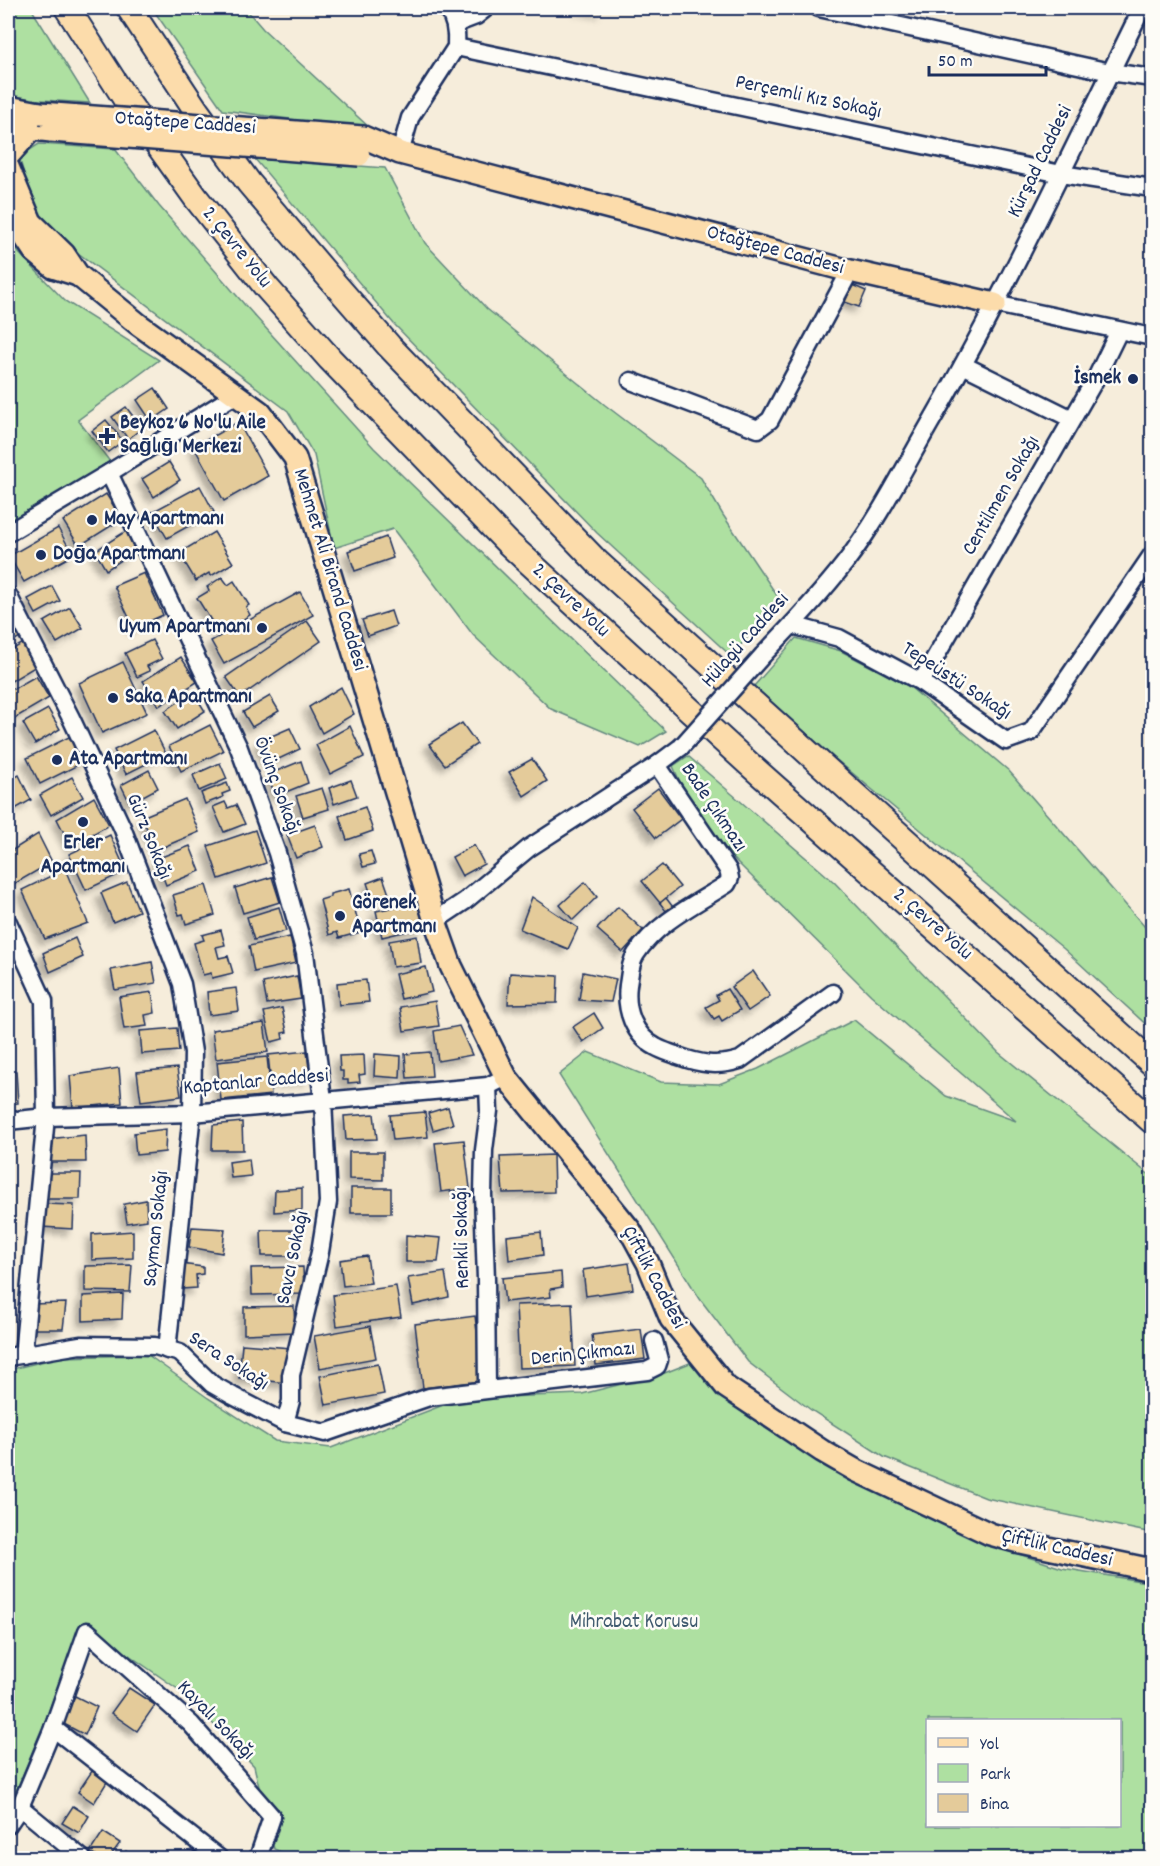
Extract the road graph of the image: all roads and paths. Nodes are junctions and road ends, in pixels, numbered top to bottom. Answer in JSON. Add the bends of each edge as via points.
{"nodes":[{"id":1,"x":67,"y":8,"type":"edge"},
{"id":2,"x":129,"y":8,"type":"edge"},
{"id":3,"x":447,"y":8,"type":"edge"},
{"id":4,"x":486,"y":8,"type":"edge"},
{"id":5,"x":819,"y":8,"type":"edge"},
{"id":6,"x":1142,"y":8,"type":"edge"},
{"id":7,"x":455,"y":24,"type":"junction"},
{"id":8,"x":456,"y":47,"type":"junction"},
{"id":9,"x":1110,"y":72,"type":"junction"},
{"id":10,"x":1152,"y":78,"type":"edge"},
{"id":11,"x":8,"y":107,"type":"edge"},
{"id":12,"x":41,"y":125,"type":"junction"},
{"id":13,"x":8,"y":126,"type":"edge"},
{"id":14,"x":400,"y":153,"type":"junction"},
{"id":15,"x":8,"y":156,"type":"edge"},
{"id":16,"x":8,"y":167,"type":"edge"},
{"id":17,"x":1061,"y":174,"type":"junction"},
{"id":18,"x":1152,"y":188,"type":"edge"},
{"id":19,"x":8,"y":212,"type":"edge"},
{"id":20,"x":849,"y":271,"type":"junction"},
{"id":21,"x":78,"y":275,"type":"junction"},
{"id":22,"x":995,"y":304,"type":"junction"},
{"id":23,"x":1119,"y":331,"type":"junction"},
{"id":24,"x":1152,"y":337,"type":"edge"},
{"id":25,"x":963,"y":365,"type":"junction"},
{"id":26,"x":631,"y":381,"type":"dead end"},
{"id":27,"x":236,"y":395,"type":"junction"},
{"id":28,"x":1072,"y":419,"type":"junction"},
{"id":29,"x":109,"y":473,"type":"junction"},
{"id":30,"x":8,"y":533,"type":"edge"},
{"id":31,"x":1152,"y":555,"type":"edge"},
{"id":32,"x":8,"y":595,"type":"edge"},
{"id":33,"x":792,"y":625,"type":"junction"},
{"id":34,"x":921,"y":682,"type":"junction"},
{"id":35,"x":657,"y":765,"type":"junction"},
{"id":36,"x":435,"y":921,"type":"junction"},
{"id":37,"x":8,"y":922,"type":"edge"},
{"id":38,"x":833,"y":993,"type":"dead end"},
{"id":39,"x":1152,"y":1063,"type":"edge"},
{"id":40,"x":497,"y":1081,"type":"junction"},
{"id":41,"x":323,"y":1100,"type":"junction"},
{"id":42,"x":192,"y":1113,"type":"junction"},
{"id":43,"x":46,"y":1117,"type":"junction"},
{"id":44,"x":8,"y":1121,"type":"edge"},
{"id":45,"x":1152,"y":1121,"type":"edge"},
{"id":46,"x":654,"y":1341,"type":"dead end"},
{"id":47,"x":166,"y":1350,"type":"junction"},
{"id":48,"x":15,"y":1356,"type":"edge"},
{"id":49,"x":488,"y":1389,"type":"junction"},
{"id":50,"x":285,"y":1423,"type":"junction"},
{"id":51,"x":1152,"y":1570,"type":"edge"},
{"id":52,"x":53,"y":1728,"type":"junction"},
{"id":53,"x":20,"y":1807,"type":"junction"},
{"id":54,"x":8,"y":1825,"type":"edge"},
{"id":55,"x":82,"y":1858,"type":"edge"},
{"id":56,"x":219,"y":1858,"type":"edge"},
{"id":57,"x":258,"y":1858,"type":"edge"}],
"edges":[{"from":1,"to":45,"type":"highway","name":"2. Çevre Yolu","via":[[128,104],[267,288],[507,542],[749,764]]},
{"from":2,"to":39,"type":"highway","via":[[243,174],[327,275],[389,346],[597,562]]},
{"from":3,"to":7,"type":"street"},
{"from":4,"to":7,"type":"street"},
{"from":5,"to":9,"type":"street"},
{"from":6,"to":9,"type":"street","name":"Kürşad Caddesi"},
{"from":7,"to":8,"type":"street"},
{"from":8,"to":14,"type":"street","via":[[410,118]]},
{"from":8,"to":17,"type":"street","name":"Perçemli Kız Sokağı"},
{"from":9,"to":10,"type":"street"},
{"from":9,"to":17,"type":"street","name":"Kürşad Caddesi"},
{"from":11,"to":12,"type":"main road","name":"Otağtepe Caddesi"},
{"from":12,"to":13,"type":"main road","name":"Otağtepe Caddesi"},
{"from":12,"to":14,"type":"main road","name":"Otağtepe Caddesi","bridge":true,"via":[[361,146]]},
{"from":12,"to":15,"type":"main road"},
{"from":14,"to":20,"type":"main road","name":"Otağtepe Caddesi"},
{"from":16,"to":21,"type":"main road","name":"Mehmet Ali Birand Caddesi","via":[[31,222],[64,254]]},
{"from":17,"to":18,"type":"street","name":"Perçemli Kız Sokağı"},
{"from":17,"to":22,"type":"street","name":"Kürşad Caddesi"},
{"from":19,"to":21,"type":"main road","name":"Mehmet Ali Birand Caddesi","via":[[34,251],[54,267]]},
{"from":20,"to":22,"type":"main road","name":"Otağtepe Caddesi"},
{"from":20,"to":26,"type":"street","via":[[770,420],[758,429]]},
{"from":21,"to":27,"type":"main road","name":"Mehmet Ali Birand Caddesi"},
{"from":22,"to":23,"type":"street","name":"Otağtepe Caddesi"},
{"from":22,"to":25,"type":"street","name":"Hülagü Caddesi"},
{"from":23,"to":24,"type":"street","name":"Otağtepe Caddesi"},
{"from":23,"to":28,"type":"street","name":"Centilmen Sokağı"},
{"from":25,"to":28,"type":"street"},
{"from":25,"to":33,"type":"street","name":"Hülagü Caddesi","via":[[884,505],[845,563]]},
{"from":27,"to":29,"type":"street"},
{"from":27,"to":36,"type":"main road","name":"Mehmet Ali Birand Caddesi","via":[[260,412],[296,458]]},
{"from":28,"to":34,"type":"street","name":"Centilmen Sokağı"},
{"from":29,"to":30,"type":"street"},
{"from":29,"to":41,"type":"street","name":"Övünç Sokağı","via":[[239,748],[277,853],[305,953]]},
{"from":31,"to":34,"type":"street","name":"Tepeüstü Sokağı","via":[[1031,732],[1006,741]]},
{"from":32,"to":42,"type":"street","name":"Gürz Sokağı","via":[[122,827],[182,984],[193,1052]]},
{"from":33,"to":34,"type":"street","name":"Tepeüstü Sokağı","via":[[839,638]]},
{"from":33,"to":35,"type":"street","name":"Hülagü Caddesi","bridge":true,"via":[[681,747]]},
{"from":35,"to":36,"type":"street","name":"Hülagü Caddesi","via":[[529,848]]},
{"from":35,"to":38,"type":"street","name":"Bade Çıkmazı","via":[[730,878],[727,884],[668,921],[635,955],[626,1002],[634,1026],[656,1047],[686,1059],[710,1065],[729,1064]]},
{"from":36,"to":40,"type":"main road","name":"Çiftlik Caddesi"},
{"from":37,"to":43,"type":"street","via":[[44,1001]]},
{"from":40,"to":41,"type":"street","name":"Kaptanlar Caddesi"},
{"from":40,"to":49,"type":"street","name":"Renkli Sokağı","via":[[484,1150]]},
{"from":40,"to":51,"type":"main road","name":"Çiftlik Caddesi","via":[[630,1230],[671,1319],[726,1387],[855,1470],[990,1534]]},
{"from":41,"to":42,"type":"street","name":"Kaptanlar Caddesi"},
{"from":41,"to":50,"type":"street","name":"Savcı Sokağı","via":[[328,1202],[291,1375],[291,1401]]},
{"from":42,"to":43,"type":"street","name":"Kaptanlar Caddesi"},
{"from":42,"to":47,"type":"street","name":"Sayman Sokağı"},
{"from":43,"to":44,"type":"street","name":"Kaptanlar Caddesi"},
{"from":43,"to":48,"type":"street"},
{"from":46,"to":49,"type":"street","name":"Derin Çıkmazı","via":[[657,1366],[647,1371]]},
{"from":47,"to":48,"type":"street","name":"Sera Sokağı","via":[[80,1345]]},
{"from":47,"to":50,"type":"street","name":"Sera Sokağı","via":[[180,1353],[212,1384]]},
{"from":49,"to":50,"type":"street","name":"Sera Sokağı","via":[[429,1397],[325,1433]]},
{"from":52,"to":53,"type":"street"},
{"from":52,"to":56,"type":"street"},
{"from":52,"to":57,"type":"street","name":"Kayalı Sokağı","via":[[87,1631],[191,1724],[272,1817]]},
{"from":53,"to":54,"type":"street"},
{"from":53,"to":55,"type":"street"}]}
